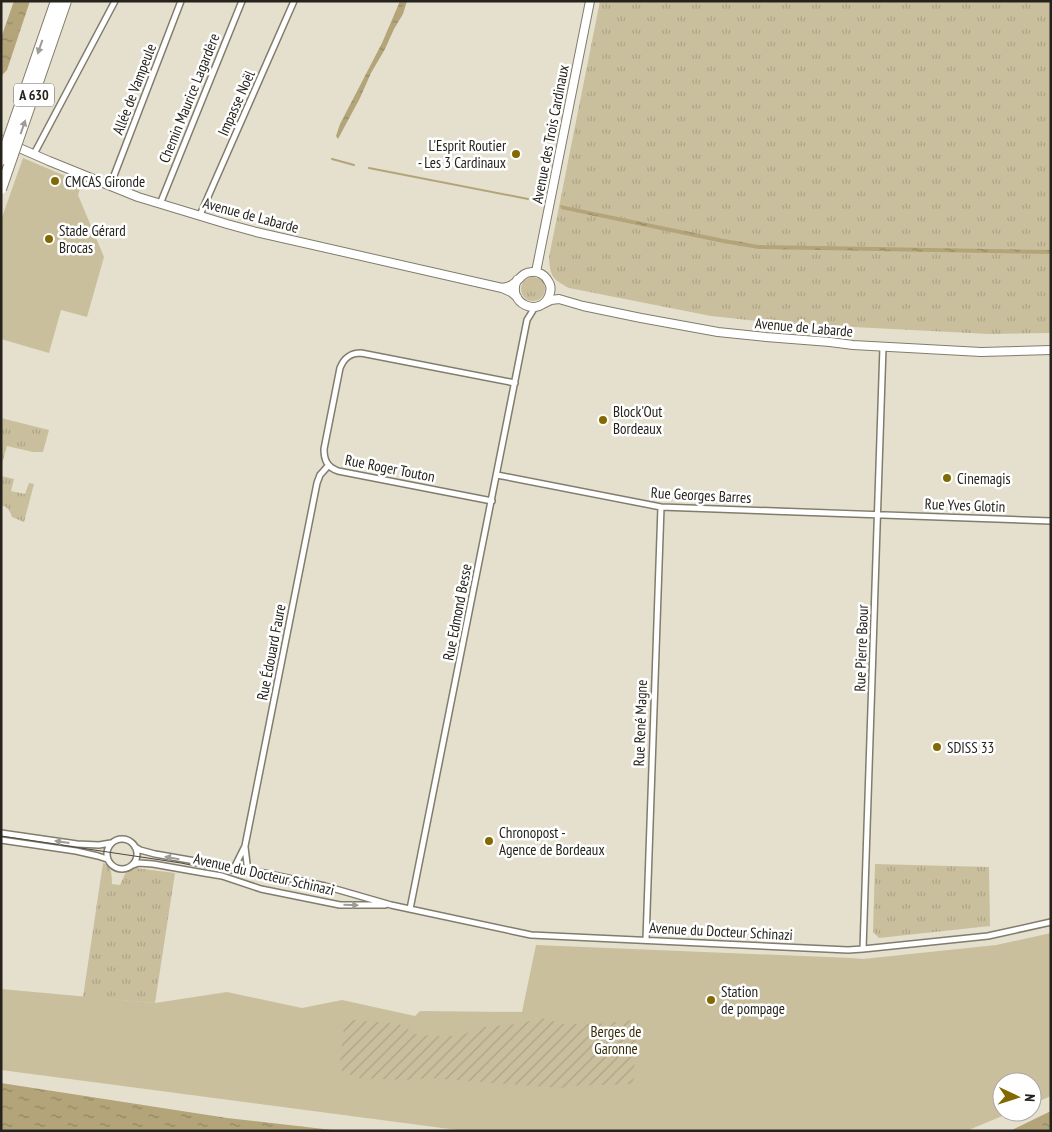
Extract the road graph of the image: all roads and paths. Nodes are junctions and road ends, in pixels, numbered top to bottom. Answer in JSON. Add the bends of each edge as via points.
{"nodes":[{"id":1,"x":56,"y":1,"type":"edge"},
{"id":2,"x":66,"y":1,"type":"edge"},
{"id":3,"x":115,"y":1,"type":"edge"},
{"id":4,"x":181,"y":1,"type":"edge"},
{"id":5,"x":242,"y":1,"type":"edge"},
{"id":6,"x":294,"y":1,"type":"edge"},
{"id":7,"x":590,"y":1,"type":"edge"},
{"id":8,"x":1,"y":140,"type":"edge"},
{"id":9,"x":34,"y":154,"type":"junction"},
{"id":10,"x":1,"y":160,"type":"edge"},
{"id":11,"x":110,"y":186,"type":"junction"},
{"id":12,"x":1,"y":189,"type":"edge"},
{"id":13,"x":160,"y":204,"type":"junction"},
{"id":14,"x":200,"y":216,"type":"junction"},
{"id":15,"x":536,"y":272,"type":"junction"},
{"id":16,"x":517,"y":280,"type":"junction"},
{"id":17,"x":502,"y":288,"type":"junction"},
{"id":18,"x":550,"y":288,"type":"junction"},
{"id":19,"x":516,"y":297,"type":"junction"},
{"id":20,"x":559,"y":299,"type":"junction"},
{"id":21,"x":522,"y":304,"type":"junction"},
{"id":22,"x":543,"y":304,"type":"junction"},
{"id":23,"x":535,"y":307,"type":"junction"},
{"id":24,"x":527,"y":320,"type":"junction"},
{"id":25,"x":883,"y":347,"type":"junction"},
{"id":26,"x":1051,"y":350,"type":"edge"},
{"id":27,"x":515,"y":383,"type":"junction"},
{"id":28,"x":328,"y":466,"type":"junction"},
{"id":29,"x":497,"y":475,"type":"junction"},
{"id":30,"x":492,"y":501,"type":"junction"},
{"id":31,"x":661,"y":507,"type":"junction"},
{"id":32,"x":878,"y":515,"type":"junction"},
{"id":33,"x":1051,"y":520,"type":"edge"},
{"id":34,"x":1,"y":833,"type":"edge"},
{"id":35,"x":1,"y":840,"type":"edge"},
{"id":36,"x":111,"y":843,"type":"junction"},
{"id":37,"x":245,"y":846,"type":"junction"},
{"id":38,"x":136,"y":847,"type":"junction"},
{"id":39,"x":107,"y":859,"type":"junction"},
{"id":40,"x":133,"y":865,"type":"junction"},
{"id":41,"x":234,"y":868,"type":"junction"},
{"id":42,"x":249,"y":871,"type":"junction"},
{"id":43,"x":391,"y":905,"type":"junction"},
{"id":44,"x":410,"y":909,"type":"junction"},
{"id":45,"x":1051,"y":922,"type":"edge"},
{"id":46,"x":646,"y":940,"type":"junction"},
{"id":47,"x":864,"y":949,"type":"junction"}],
"edges":[{"from":1,"to":10,"type":"highway","number":"A 630","one_way":true,"bridge":true},
{"from":12,"to":2,"type":"highway","number":"A 630","one_way":true,"bridge":true},
{"from":3,"to":9,"type":"street"},
{"from":4,"to":11,"type":"street","name":"Allée de Vampeule"},
{"from":5,"to":13,"type":"street","name":"Chemin Maurice Lagardère"},
{"from":6,"to":14,"type":"street","name":"Impasse Noël"},
{"from":7,"to":15,"type":"main road","name":"Avenue des Trois Cardinaux"},
{"from":8,"to":9,"type":"main road","name":"Avenue de Labarde"},
{"from":9,"to":11,"type":"main road","name":"Avenue de Labarde"},
{"from":11,"to":13,"type":"main road","name":"Avenue de Labarde"},
{"from":13,"to":14,"type":"main road","name":"Avenue de Labarde"},
{"from":14,"to":17,"type":"main road","name":"Avenue de Labarde","via":[[256,232]]},
{"from":15,"to":16,"type":"main road","via":[[528,272]]},
{"from":15,"to":18,"type":"main road","via":[[546,278]]},
{"from":16,"to":17,"type":"main road"},
{"from":16,"to":19,"type":"main road"},
{"from":17,"to":19,"type":"main road","name":"Avenue de Labarde"},
{"from":18,"to":20,"type":"main road"},
{"from":18,"to":22,"type":"main road","via":[[549,297]]},
{"from":19,"to":21,"type":"main road"},
{"from":20,"to":22,"type":"main road"},
{"from":20,"to":25,"type":"main road","name":"Avenue de Labarde","via":[[718,332]]},
{"from":21,"to":23,"type":"main road"},
{"from":21,"to":24,"type":"street","name":"Rue Edmond Besse"},
{"from":22,"to":23,"type":"main road"},
{"from":23,"to":24,"type":"street","name":"Rue Edmond Besse"},
{"from":24,"to":27,"type":"street","name":"Rue Edmond Besse"},
{"from":25,"to":26,"type":"main road","name":"Avenue de Labarde","via":[[982,352]]},
{"from":25,"to":32,"type":"street","name":"Rue Pierre Baour"},
{"from":27,"to":28,"type":"street","name":"Rue Roger Touton","via":[[361,353],[350,355],[340,368],[324,449]]},
{"from":27,"to":29,"type":"street","name":"Rue Edmond Besse"},
{"from":28,"to":30,"type":"street","name":"Rue Roger Touton","via":[[338,471]]},
{"from":28,"to":37,"type":"street","name":"Rue Édouard Faure","via":[[317,483]]},
{"from":29,"to":30,"type":"street","name":"Rue Edmond Besse"},
{"from":29,"to":31,"type":"street","name":"Rue Georges Barres"},
{"from":30,"to":44,"type":"street","name":"Rue Edmond Besse"},
{"from":31,"to":32,"type":"street","name":"Rue Georges Barres"},
{"from":31,"to":46,"type":"street","name":"Rue René Magne"},
{"from":32,"to":33,"type":"street","name":"Rue Yves Glotin"},
{"from":32,"to":47,"type":"street","name":"Rue Pierre Baour"},
{"from":36,"to":34,"type":"street","one_way":true,"via":[[77,844]]},
{"from":35,"to":39,"type":"street"},
{"from":36,"to":38,"type":"street","via":[[124,839]]},
{"from":36,"to":39,"type":"street"},
{"from":37,"to":41,"type":"street","name":"Rue Édouard Faure"},
{"from":37,"to":42,"type":"street","name":"Rue Édouard Faure"},
{"from":38,"to":40,"type":"street"},
{"from":41,"to":38,"type":"street","name":"Avenue du Docteur Schinazi","one_way":true,"via":[[169,857]]},
{"from":39,"to":40,"type":"street","via":[[119,869]]},
{"from":40,"to":43,"type":"street","name":"Avenue du Docteur Schinazi","one_way":true,"via":[[153,864],[222,876],[261,888],[340,904]]},
{"from":41,"to":42,"type":"street","name":"Avenue du Docteur Schinazi"},
{"from":42,"to":43,"type":"street","name":"Avenue du Docteur Schinazi","via":[[325,886]]},
{"from":43,"to":44,"type":"street","name":"Avenue du Docteur Schinazi"},
{"from":44,"to":46,"type":"street","name":"Avenue du Docteur Schinazi","via":[[531,935]]},
{"from":45,"to":47,"type":"street","name":"Avenue du Docteur Schinazi","via":[[988,936]]},
{"from":46,"to":47,"type":"street","name":"Avenue du Docteur Schinazi"}]}
